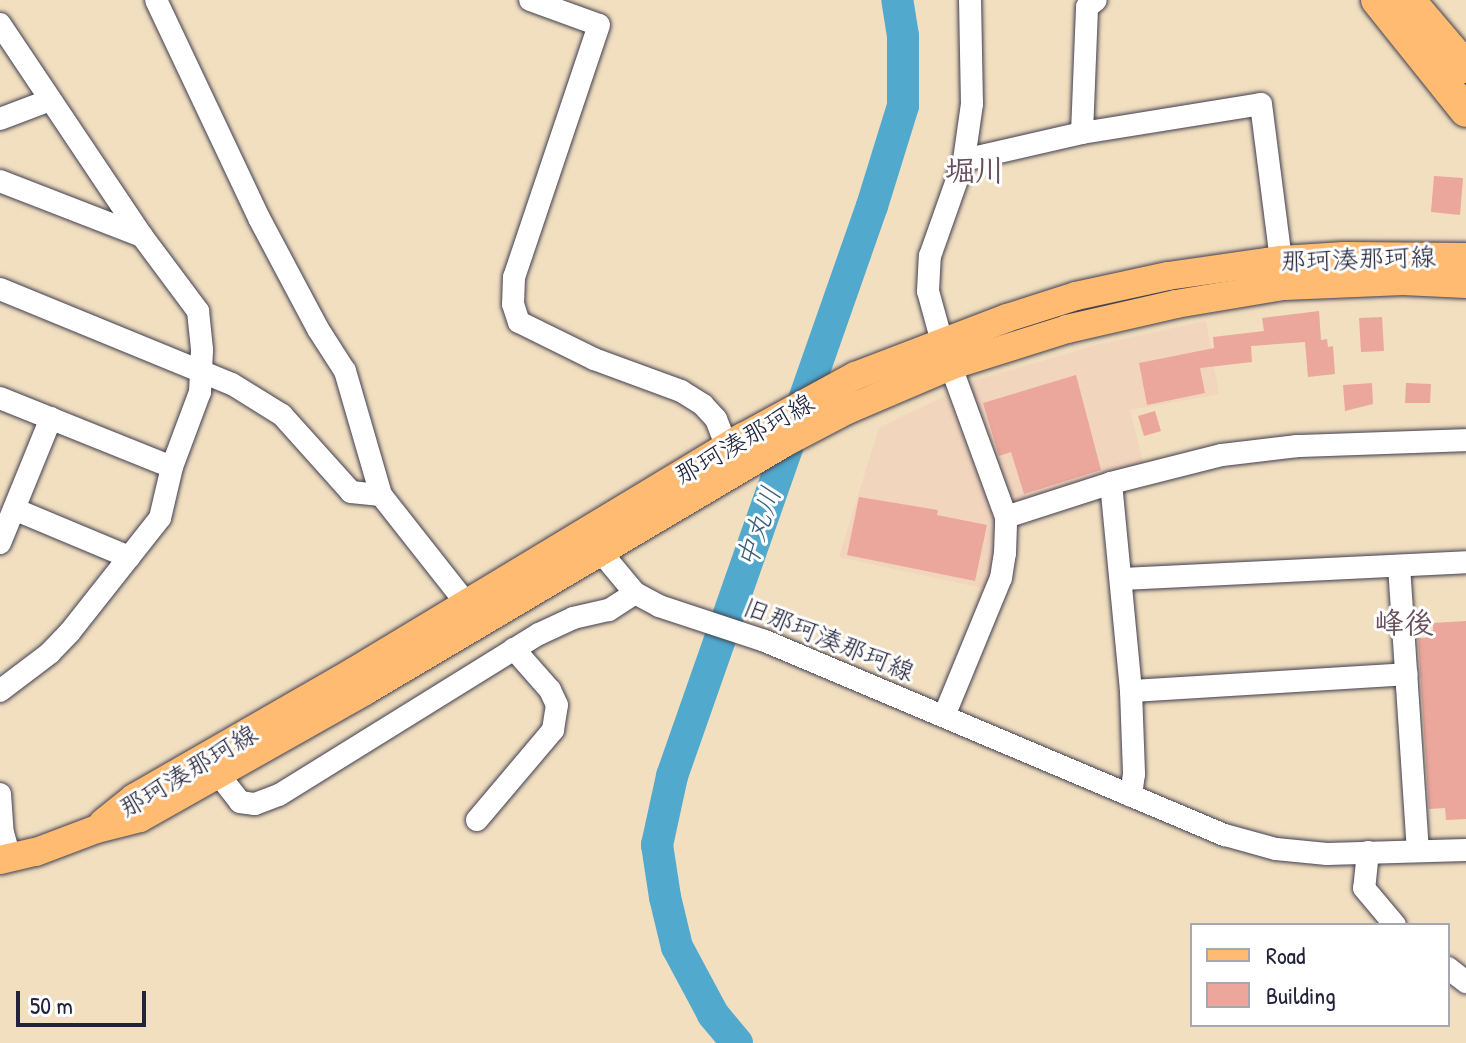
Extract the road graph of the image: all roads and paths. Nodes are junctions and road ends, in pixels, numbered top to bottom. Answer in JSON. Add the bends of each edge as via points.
{"nodes":[{"id":1,"x":156,"y":0,"type":"edge"},
{"id":2,"x":530,"y":0,"type":"edge"},
{"id":3,"x":970,"y":0,"type":"edge"},
{"id":4,"x":1096,"y":0,"type":"edge"},
{"id":5,"x":1377,"y":0,"type":"edge"},
{"id":6,"x":1409,"y":0,"type":"edge"},
{"id":7,"x":0,"y":24,"type":"edge"},
{"id":8,"x":1466,"y":67,"type":"edge"},
{"id":9,"x":50,"y":100,"type":"junction"},
{"id":10,"x":1466,"y":111,"type":"edge"},
{"id":11,"x":0,"y":119,"type":"edge"},
{"id":12,"x":1082,"y":133,"type":"junction"},
{"id":13,"x":964,"y":160,"type":"junction"},
{"id":14,"x":0,"y":181,"type":"edge"},
{"id":15,"x":142,"y":236,"type":"junction"},
{"id":16,"x":1461,"y":255,"type":"edge"},
{"id":17,"x":1281,"y":260,"type":"junction"},
{"id":18,"x":1466,"y":284,"type":"edge"},
{"id":19,"x":0,"y":289,"type":"edge"},
{"id":20,"x":946,"y":354,"type":"junction"},
{"id":21,"x":200,"y":369,"type":"junction"},
{"id":22,"x":0,"y":398,"type":"edge"},
{"id":23,"x":51,"y":418,"type":"junction"},
{"id":24,"x":1466,"y":440,"type":"edge"},
{"id":25,"x":735,"y":442,"type":"junction"},
{"id":26,"x":172,"y":467,"type":"junction"},
{"id":27,"x":1111,"y":483,"type":"junction"},
{"id":28,"x":381,"y":495,"type":"junction"},
{"id":29,"x":14,"y":509,"type":"junction"},
{"id":30,"x":1006,"y":517,"type":"junction"},
{"id":31,"x":0,"y":543,"type":"edge"},
{"id":32,"x":600,"y":551,"type":"junction"},
{"id":33,"x":129,"y":557,"type":"junction"},
{"id":34,"x":1466,"y":562,"type":"edge"},
{"id":35,"x":1399,"y":566,"type":"junction"},
{"id":36,"x":1123,"y":579,"type":"junction"},
{"id":37,"x":635,"y":593,"type":"junction"},
{"id":38,"x":466,"y":603,"type":"junction"},
{"id":39,"x":514,"y":649,"type":"junction"},
{"id":40,"x":1406,"y":674,"type":"junction"},
{"id":41,"x":0,"y":691,"type":"edge"},
{"id":42,"x":1131,"y":691,"type":"junction"},
{"id":43,"x":944,"y":716,"type":"junction"},
{"id":44,"x":219,"y":775,"type":"junction"},
{"id":45,"x":0,"y":794,"type":"edge"},
{"id":46,"x":1131,"y":796,"type":"junction"},
{"id":47,"x":477,"y":820,"type":"dead end"},
{"id":48,"x":97,"y":829,"type":"junction"},
{"id":49,"x":1418,"y":850,"type":"junction"},
{"id":50,"x":1466,"y":850,"type":"edge"},
{"id":51,"x":1368,"y":852,"type":"junction"},
{"id":52,"x":5,"y":859,"type":"edge"},
{"id":53,"x":1393,"y":923,"type":"edge"},
{"id":54,"x":1450,"y":970,"type":"edge"},
{"id":55,"x":1466,"y":982,"type":"edge"}],
"edges":[{"from":1,"to":28,"type":"street","via":[[259,218],[345,371]]},
{"from":2,"to":25,"type":"street","via":[[599,25],[514,277],[519,322],[594,359],[681,391],[703,405]]},
{"from":3,"to":13,"type":"street","via":[[972,104]]},
{"from":4,"to":12,"type":"street","via":[[1087,7]]},
{"from":5,"to":10,"type":"highway"},
{"from":6,"to":8,"type":"highway"},
{"from":7,"to":9,"type":"street"},
{"from":9,"to":11,"type":"street"},
{"from":9,"to":15,"type":"street"},
{"from":12,"to":13,"type":"street"},
{"from":12,"to":17,"type":"street","via":[[1261,104]]},
{"from":13,"to":20,"type":"street","via":[[930,256],[928,291]]},
{"from":14,"to":15,"type":"street"},
{"from":15,"to":21,"type":"street","via":[[198,311]]},
{"from":16,"to":17,"type":"main road","name":"那珂湊那珂線"},
{"from":17,"to":20,"type":"main road","name":"那珂湊那珂線","via":[[1076,296]]},
{"from":18,"to":20,"type":"main road","name":"那珂湊那珂線","via":[[1344,282],[1269,289]]},
{"from":19,"to":21,"type":"street"},
{"from":20,"to":25,"type":"main road","name":"那珂湊那珂線","via":[[855,376]]},
{"from":20,"to":30,"type":"street"},
{"from":20,"to":32,"type":"main road","name":"那珂湊那珂線"},
{"from":21,"to":26,"type":"street","via":[[200,392]]},
{"from":21,"to":28,"type":"street","via":[[282,415],[351,492]]},
{"from":22,"to":23,"type":"street"},
{"from":23,"to":26,"type":"street"},
{"from":23,"to":29,"type":"street"},
{"from":24,"to":27,"type":"street","via":[[1297,446],[1222,455]]},
{"from":25,"to":38,"type":"main road","name":"那珂湊那珂線"},
{"from":26,"to":33,"type":"street","via":[[160,518]]},
{"from":27,"to":30,"type":"street"},
{"from":27,"to":36,"type":"street"},
{"from":28,"to":38,"type":"street"},
{"from":29,"to":31,"type":"street"},
{"from":29,"to":33,"type":"street"},
{"from":30,"to":43,"type":"street","via":[[1001,578]]},
{"from":32,"to":37,"type":"street"},
{"from":32,"to":44,"type":"main road","name":"那珂湊那珂線"},
{"from":33,"to":41,"type":"street","via":[[50,653]]},
{"from":34,"to":35,"type":"street"},
{"from":35,"to":36,"type":"street"},
{"from":35,"to":40,"type":"street"},
{"from":36,"to":42,"type":"street"},
{"from":37,"to":39,"type":"street","via":[[609,610],[573,618]]},
{"from":37,"to":43,"type":"street","name":"旧那珂湊那珂線"},
{"from":38,"to":48,"type":"main road","name":"那珂湊那珂線","via":[[134,798]]},
{"from":39,"to":44,"type":"street","via":[[279,795],[255,804],[240,802]]},
{"from":39,"to":47,"type":"street","via":[[550,690],[557,705],[553,730]]},
{"from":40,"to":42,"type":"street"},
{"from":40,"to":49,"type":"street"},
{"from":42,"to":46,"type":"street"},
{"from":43,"to":46,"type":"street","name":"旧那珂湊那珂線"},
{"from":44,"to":48,"type":"main road","name":"那珂湊那珂線","via":[[140,818]]},
{"from":45,"to":52,"type":"street"},
{"from":46,"to":51,"type":"street","name":"旧那珂湊那珂線","via":[[1251,843],[1327,854]]},
{"from":48,"to":52,"type":"main road","name":"那珂湊那珂線"},
{"from":49,"to":50,"type":"street","name":"旧那珂湊那珂線"},
{"from":49,"to":51,"type":"street","name":"旧那珂湊那珂線"},
{"from":51,"to":53,"type":"street","via":[[1364,888]]},
{"from":54,"to":55,"type":"street"}]}
